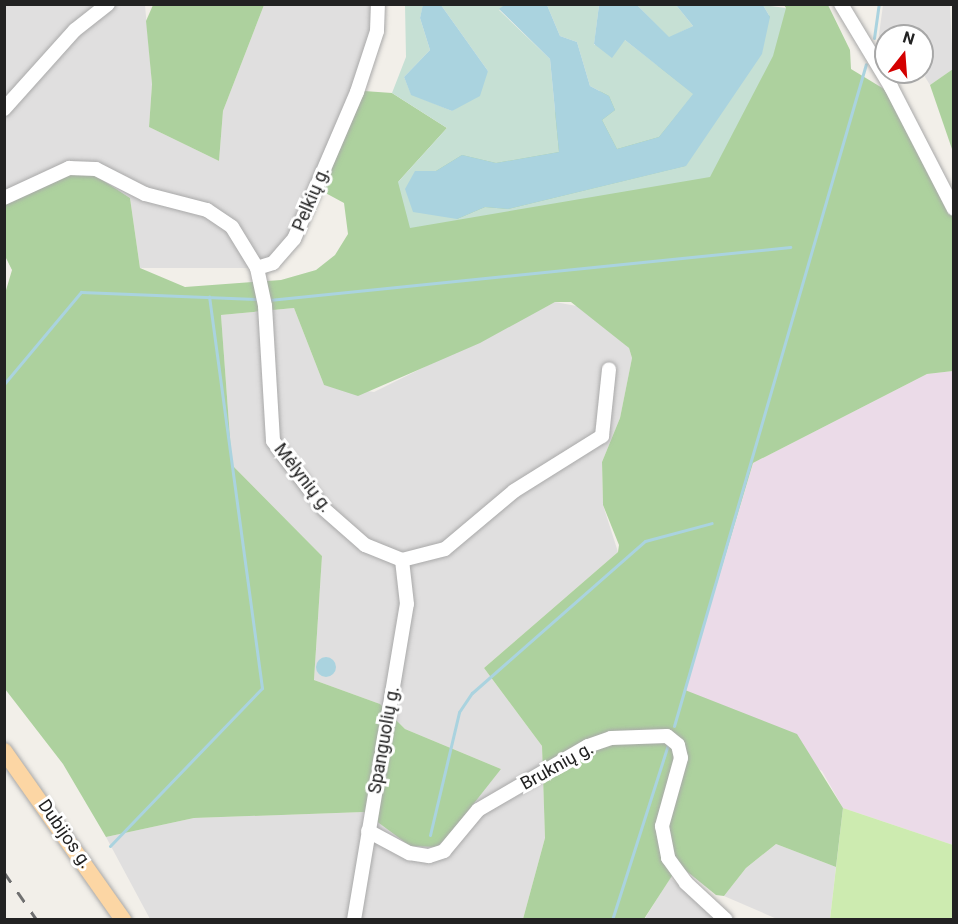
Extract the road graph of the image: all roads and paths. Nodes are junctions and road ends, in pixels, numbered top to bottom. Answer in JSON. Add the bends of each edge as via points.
{"nodes":[{"id":1,"x":108,"y":4,"type":"edge"},
{"id":2,"x":378,"y":4,"type":"edge"},
{"id":3,"x":841,"y":4,"type":"edge"},
{"id":4,"x":4,"y":109,"type":"edge"},
{"id":5,"x":4,"y":198,"type":"edge"},
{"id":6,"x":954,"y":209,"type":"edge"},
{"id":7,"x":257,"y":267,"type":"junction"},
{"id":8,"x":609,"y":369,"type":"dead end"},
{"id":9,"x":402,"y":560,"type":"junction"},
{"id":10,"x":4,"y":751,"type":"edge"},
{"id":11,"x":368,"y":831,"type":"junction"},
{"id":12,"x":123,"y":920,"type":"edge"},
{"id":13,"x":354,"y":920,"type":"edge"},
{"id":14,"x":726,"y":920,"type":"edge"}],
"edges":[{"from":1,"to":4,"type":"street","via":[[75,30]]},
{"from":2,"to":7,"type":"street","name":"Pelkių g.","via":[[372,51],[294,239],[273,263]]},
{"from":3,"to":6,"type":"street","via":[[891,87]]},
{"from":5,"to":7,"type":"street","via":[[69,168],[96,169],[145,194],[207,210],[232,227]]},
{"from":7,"to":9,"type":"street","name":"Mėlynių g.","via":[[265,306],[273,441],[324,509],[365,545]]},
{"from":8,"to":9,"type":"street","via":[[602,436],[514,491],[445,549]]},
{"from":9,"to":11,"type":"street","name":"Spanguolių g.","via":[[407,604]]},
{"from":10,"to":12,"type":"main road","name":"Dubijos g."},
{"from":11,"to":13,"type":"street","name":"Spanguolių g."},
{"from":11,"to":14,"type":"street","name":"Bruknių g.","via":[[409,853],[429,856],[444,851],[478,810],[588,747],[611,738],[667,736],[678,745],[681,759],[662,826],[668,858],[681,878]]}]}
